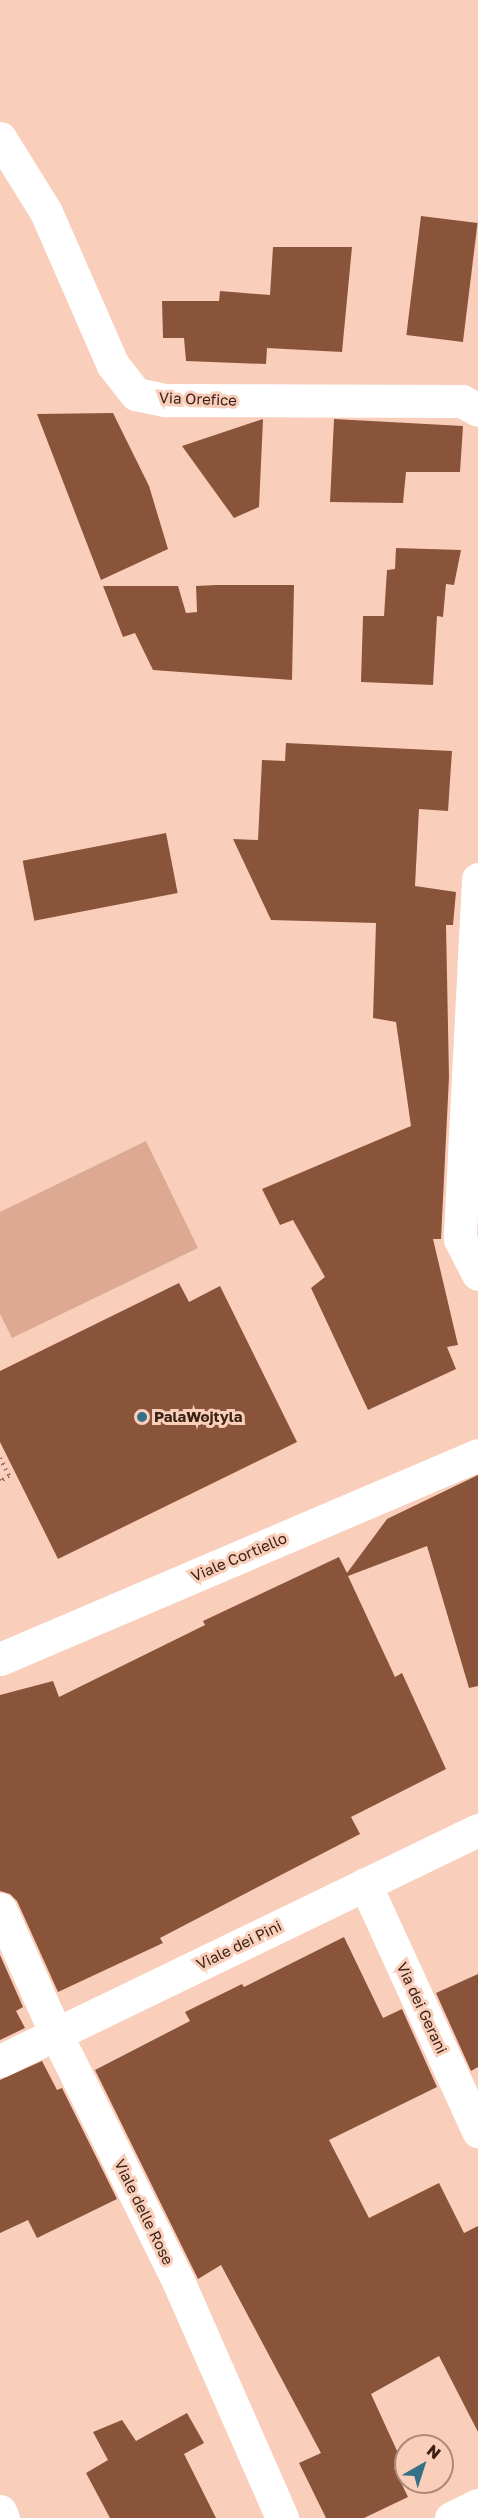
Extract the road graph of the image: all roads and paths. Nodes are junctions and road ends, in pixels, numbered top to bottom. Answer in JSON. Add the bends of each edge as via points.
{"nodes":[{"id":1,"x":0,"y":138,"type":"edge"},
{"id":2,"x":478,"y":410,"type":"edge"},
{"id":3,"x":478,"y":879,"type":"edge"},
{"id":4,"x":478,"y":1274,"type":"edge"},
{"id":5,"x":478,"y":1455,"type":"edge"},
{"id":6,"x":0,"y":1458,"type":"edge"},
{"id":7,"x":0,"y":1476,"type":"edge"},
{"id":8,"x":0,"y":1659,"type":"edge"},
{"id":9,"x":478,"y":1830,"type":"edge"},
{"id":10,"x":365,"y":1884,"type":"junction"},
{"id":11,"x":0,"y":1910,"type":"edge"},
{"id":12,"x":56,"y":2034,"type":"junction"},
{"id":13,"x":0,"y":2061,"type":"edge"},
{"id":14,"x":478,"y":2131,"type":"edge"},
{"id":15,"x":478,"y":2505,"type":"edge"},
{"id":16,"x":0,"y":2511,"type":"edge"},
{"id":17,"x":3,"y":2518,"type":"edge"},
{"id":18,"x":282,"y":2518,"type":"edge"},
{"id":19,"x":451,"y":2518,"type":"edge"}],
"edges":[{"from":1,"to":2,"type":"street","name":"Via Orefice","via":[[46,212],[113,365],[136,394],[165,400],[462,401]]},
{"from":3,"to":4,"type":"street","via":[[460,1239]]},
{"from":5,"to":8,"type":"street","name":"Viale Cortiello"},
{"from":6,"to":7,"type":"path","via":[[9,1476],[2,1480]]},
{"from":9,"to":10,"type":"street","name":"Viale dei Pini"},
{"from":10,"to":12,"type":"street","name":"Viale dei Pini"},
{"from":10,"to":14,"type":"street","name":"Via dei Gerani"},
{"from":11,"to":12,"type":"street","name":"Viale delle Rose"},
{"from":12,"to":13,"type":"street","name":"Viale dei Pini"},
{"from":12,"to":18,"type":"street","name":"Viale delle Rose","via":[[179,2283]]},
{"from":15,"to":19,"type":"street"},
{"from":16,"to":17,"type":"street"}]}
